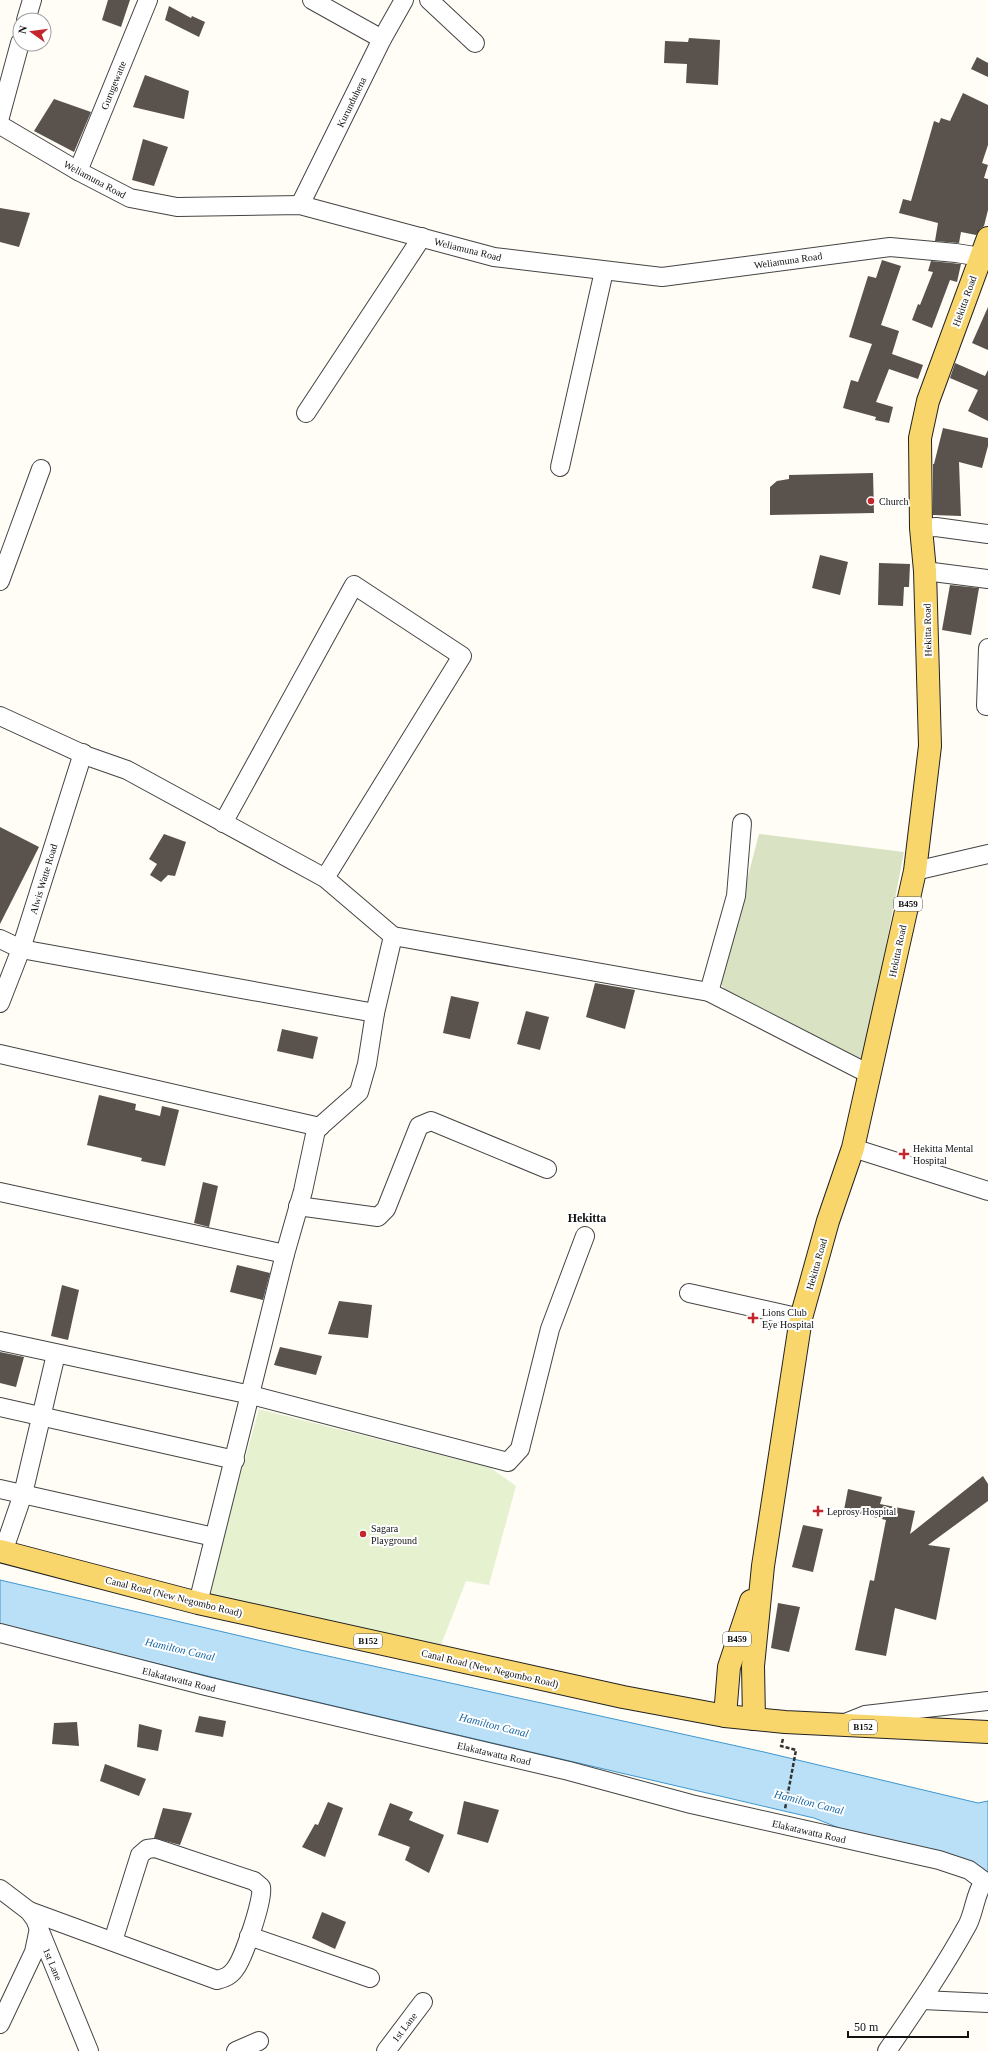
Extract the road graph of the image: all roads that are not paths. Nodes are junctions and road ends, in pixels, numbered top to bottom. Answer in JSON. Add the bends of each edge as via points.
{"nodes":[{"id":1,"x":32,"y":0,"type":"edge"},
{"id":2,"x":148,"y":0,"type":"edge"},
{"id":3,"x":312,"y":0,"type":"edge"},
{"id":4,"x":404,"y":0,"type":"edge"},
{"id":5,"x":429,"y":0,"type":"edge"},
{"id":6,"x":28,"y":12,"type":"edge"},
{"id":7,"x":382,"y":39,"type":"junction"},
{"id":8,"x":475,"y":43,"type":"dead end"},
{"id":9,"x":18,"y":52,"type":"edge"},
{"id":10,"x":0,"y":117,"type":"edge"},
{"id":11,"x":0,"y":125,"type":"edge"},
{"id":12,"x":78,"y":171,"type":"junction"},
{"id":13,"x":300,"y":206,"type":"junction"},
{"id":14,"x":422,"y":237,"type":"junction"},
{"id":15,"x":984,"y":248,"type":"edge"},
{"id":16,"x":604,"y":272,"type":"junction"},
{"id":17,"x":306,"y":413,"type":"dead end"},
{"id":18,"x":560,"y":467,"type":"dead end"},
{"id":19,"x":41,"y":469,"type":"dead end"},
{"id":20,"x":921,"y":528,"type":"junction"},
{"id":21,"x":988,"y":534,"type":"edge"},
{"id":22,"x":925,"y":571,"type":"junction"},
{"id":23,"x":988,"y":579,"type":"edge"},
{"id":24,"x":0,"y":581,"type":"edge"},
{"id":25,"x":988,"y":648,"type":"edge"},
{"id":26,"x":986,"y":706,"type":"dead end"},
{"id":27,"x":0,"y":716,"type":"edge"},
{"id":28,"x":83,"y":753,"type":"junction"},
{"id":29,"x":223,"y":823,"type":"junction"},
{"id":30,"x":742,"y":823,"type":"dead end"},
{"id":31,"x":988,"y":854,"type":"edge"},
{"id":32,"x":915,"y":871,"type":"junction"},
{"id":33,"x":325,"y":878,"type":"junction"},
{"id":34,"x":393,"y":936,"type":"junction"},
{"id":35,"x":0,"y":939,"type":"edge"},
{"id":36,"x":21,"y":949,"type":"junction"},
{"id":37,"x":709,"y":992,"type":"junction"},
{"id":38,"x":0,"y":1002,"type":"edge"},
{"id":39,"x":375,"y":1013,"type":"junction"},
{"id":40,"x":0,"y":1054,"type":"edge"},
{"id":41,"x":870,"y":1075,"type":"junction"},
{"id":42,"x":320,"y":1127,"type":"junction"},
{"id":43,"x":853,"y":1148,"type":"junction"},
{"id":44,"x":547,"y":1169,"type":"dead end"},
{"id":45,"x":988,"y":1191,"type":"edge"},
{"id":46,"x":0,"y":1192,"type":"edge"},
{"id":47,"x":298,"y":1206,"type":"junction"},
{"id":48,"x":585,"y":1236,"type":"dead end"},
{"id":49,"x":285,"y":1254,"type":"junction"},
{"id":50,"x":689,"y":1292,"type":"dead end"},
{"id":51,"x":801,"y":1318,"type":"junction"},
{"id":52,"x":0,"y":1341,"type":"edge"},
{"id":53,"x":56,"y":1354,"type":"junction"},
{"id":54,"x":251,"y":1395,"type":"junction"},
{"id":55,"x":0,"y":1407,"type":"edge"},
{"id":56,"x":41,"y":1416,"type":"junction"},
{"id":57,"x":235,"y":1460,"type":"junction"},
{"id":58,"x":0,"y":1489,"type":"edge"},
{"id":59,"x":23,"y":1494,"type":"junction"},
{"id":60,"x":214,"y":1537,"type":"junction"},
{"id":61,"x":2,"y":1552,"type":"edge"},
{"id":62,"x":763,"y":1566,"type":"junction"},
{"id":63,"x":198,"y":1603,"type":"junction"},
{"id":64,"x":0,"y":1633,"type":"edge"},
{"id":65,"x":988,"y":1701,"type":"edge"},
{"id":66,"x":725,"y":1716,"type":"junction"},
{"id":67,"x":754,"y":1719,"type":"junction"},
{"id":68,"x":838,"y":1726,"type":"junction"},
{"id":69,"x":988,"y":1732,"type":"edge"},
{"id":70,"x":0,"y":1889,"type":"edge"},
{"id":71,"x":29,"y":1911,"type":"junction"},
{"id":72,"x":39,"y":1928,"type":"junction"},
{"id":73,"x":249,"y":1936,"type":"junction"},
{"id":74,"x":113,"y":1941,"type":"junction"},
{"id":75,"x":370,"y":1978,"type":"dead end"},
{"id":76,"x":922,"y":2000,"type":"junction"},
{"id":77,"x":423,"y":2002,"type":"dead end"},
{"id":78,"x":988,"y":2003,"type":"edge"},
{"id":79,"x":0,"y":2024,"type":"edge"},
{"id":80,"x":259,"y":2041,"type":"dead end"},
{"id":81,"x":89,"y":2051,"type":"edge"},
{"id":82,"x":236,"y":2051,"type":"edge"},
{"id":83,"x":386,"y":2051,"type":"edge"},
{"id":84,"x":887,"y":2051,"type":"edge"}],
"edges":[{"from":1,"to":6,"type":"street"},
{"from":2,"to":12,"type":"street","name":"Gurugewatte"},
{"from":3,"to":7,"type":"street"},
{"from":4,"to":7,"type":"street","name":"Kurunduhena"},
{"from":5,"to":8,"type":"street"},
{"from":7,"to":13,"type":"street","name":"Kurunduhena"},
{"from":9,"to":10,"type":"street"},
{"from":11,"to":12,"type":"street","name":"Weliamuna Road"},
{"from":12,"to":13,"type":"street","name":"Weliamuna Road","via":[[130,198],[177,207]]},
{"from":13,"to":14,"type":"street","name":"Weliamuna Road"},
{"from":14,"to":16,"type":"street","name":"Weliamuna Road","via":[[494,257]]},
{"from":14,"to":17,"type":"street"},
{"from":15,"to":16,"type":"street","name":"Weliamuna Road","via":[[956,253],[890,247],[662,277]]},
{"from":15,"to":20,"type":"main road","name":"Hekitta Road","number":"B459","via":[[928,401],[920,438]]},
{"from":16,"to":18,"type":"street"},
{"from":19,"to":24,"type":"street"},
{"from":20,"to":21,"type":"street","via":[[936,527]]},
{"from":20,"to":22,"type":"main road","name":"Hekitta Road","number":"B459"},
{"from":22,"to":23,"type":"street"},
{"from":22,"to":32,"type":"main road","name":"Hekitta Road","number":"B459","via":[[930,746]]},
{"from":25,"to":26,"type":"street"},
{"from":27,"to":28,"type":"street"},
{"from":28,"to":29,"type":"street","via":[[127,770]]},
{"from":28,"to":36,"type":"street","name":"Alwis Watte Road"},
{"from":29,"to":33,"type":"street"},
{"from":29,"to":33,"type":"street","via":[[354,586],[462,656]]},
{"from":30,"to":37,"type":"street","via":[[736,896]]},
{"from":31,"to":32,"type":"street"},
{"from":32,"to":41,"type":"main road","name":"Hekitta Road","number":"B459"},
{"from":33,"to":34,"type":"street"},
{"from":34,"to":37,"type":"street"},
{"from":34,"to":39,"type":"street"},
{"from":35,"to":36,"type":"street"},
{"from":36,"to":38,"type":"street","name":"Alwis Watte Road"},
{"from":36,"to":39,"type":"street"},
{"from":37,"to":41,"type":"street"},
{"from":39,"to":42,"type":"street","via":[[367,1064],[359,1092]]},
{"from":40,"to":42,"type":"street"},
{"from":41,"to":43,"type":"main road","name":"Hekitta Road","number":"B459"},
{"from":42,"to":47,"type":"street","via":[[316,1130]]},
{"from":43,"to":45,"type":"street"},
{"from":43,"to":51,"type":"main road","name":"Hekitta Road","number":"B459","via":[[828,1221]]},
{"from":44,"to":47,"type":"street","via":[[431,1121],[419,1126],[386,1209],[378,1217]]},
{"from":46,"to":49,"type":"street"},
{"from":47,"to":49,"type":"street"},
{"from":48,"to":54,"type":"street","via":[[550,1329],[520,1449],[508,1462]]},
{"from":49,"to":54,"type":"street"},
{"from":50,"to":51,"type":"street"},
{"from":51,"to":62,"type":"main road","name":"Hekitta Road","number":"B459"},
{"from":52,"to":53,"type":"street"},
{"from":53,"to":54,"type":"street"},
{"from":53,"to":56,"type":"street"},
{"from":54,"to":57,"type":"street"},
{"from":55,"to":56,"type":"street"},
{"from":56,"to":57,"type":"street"},
{"from":56,"to":59,"type":"street"},
{"from":57,"to":60,"type":"street"},
{"from":58,"to":59,"type":"street"},
{"from":59,"to":60,"type":"street"},
{"from":59,"to":61,"type":"street"},
{"from":60,"to":63,"type":"street"},
{"from":61,"to":63,"type":"main road","name":"Canal Road (New Negombo Road)","number":"B152"},
{"from":62,"to":66,"type":"main road","name":"Hekitta Road","number":"B459","via":[[729,1667]]},
{"from":62,"to":67,"type":"main road","name":"Hekitta Road","number":"B459","via":[[753,1666]]},
{"from":63,"to":66,"type":"main road","name":"Canal Road (New Negombo Road)","number":"B152","via":[[623,1698]]},
{"from":64,"to":76,"type":"street","name":"Elakatawatta Road","via":[[206,1686],[569,1771],[691,1804],[939,1860],[969,1870],[984,1881],[978,1890],[977,1901],[967,1924]]},
{"from":65,"to":68,"type":"street","via":[[865,1716]]},
{"from":66,"to":67,"type":"main road","name":"Canal Road (New Negombo Road)","number":"B152"},
{"from":67,"to":68,"type":"main road","name":"Canal Road (New Negombo Road)","number":"B152"},
{"from":68,"to":69,"type":"main road","name":"Canal Road (New Negombo Road)","number":"B152"},
{"from":70,"to":71,"type":"street","name":"1st Lane"},
{"from":71,"to":72,"type":"street","name":"1st Lane"},
{"from":71,"to":74,"type":"street"},
{"from":72,"to":79,"type":"street","via":[[34,1952]]},
{"from":72,"to":81,"type":"street","name":"1st Lane"},
{"from":73,"to":74,"type":"street","via":[[236,1969],[225,1978],[217,1980]]},
{"from":73,"to":74,"type":"street","via":[[262,1893],[258,1884],[155,1848],[147,1849],[140,1856]]},
{"from":73,"to":75,"type":"street"},
{"from":76,"to":78,"type":"street"},
{"from":76,"to":84,"type":"street"},
{"from":77,"to":83,"type":"street","name":"1st Lane"},
{"from":80,"to":82,"type":"street"}]}
